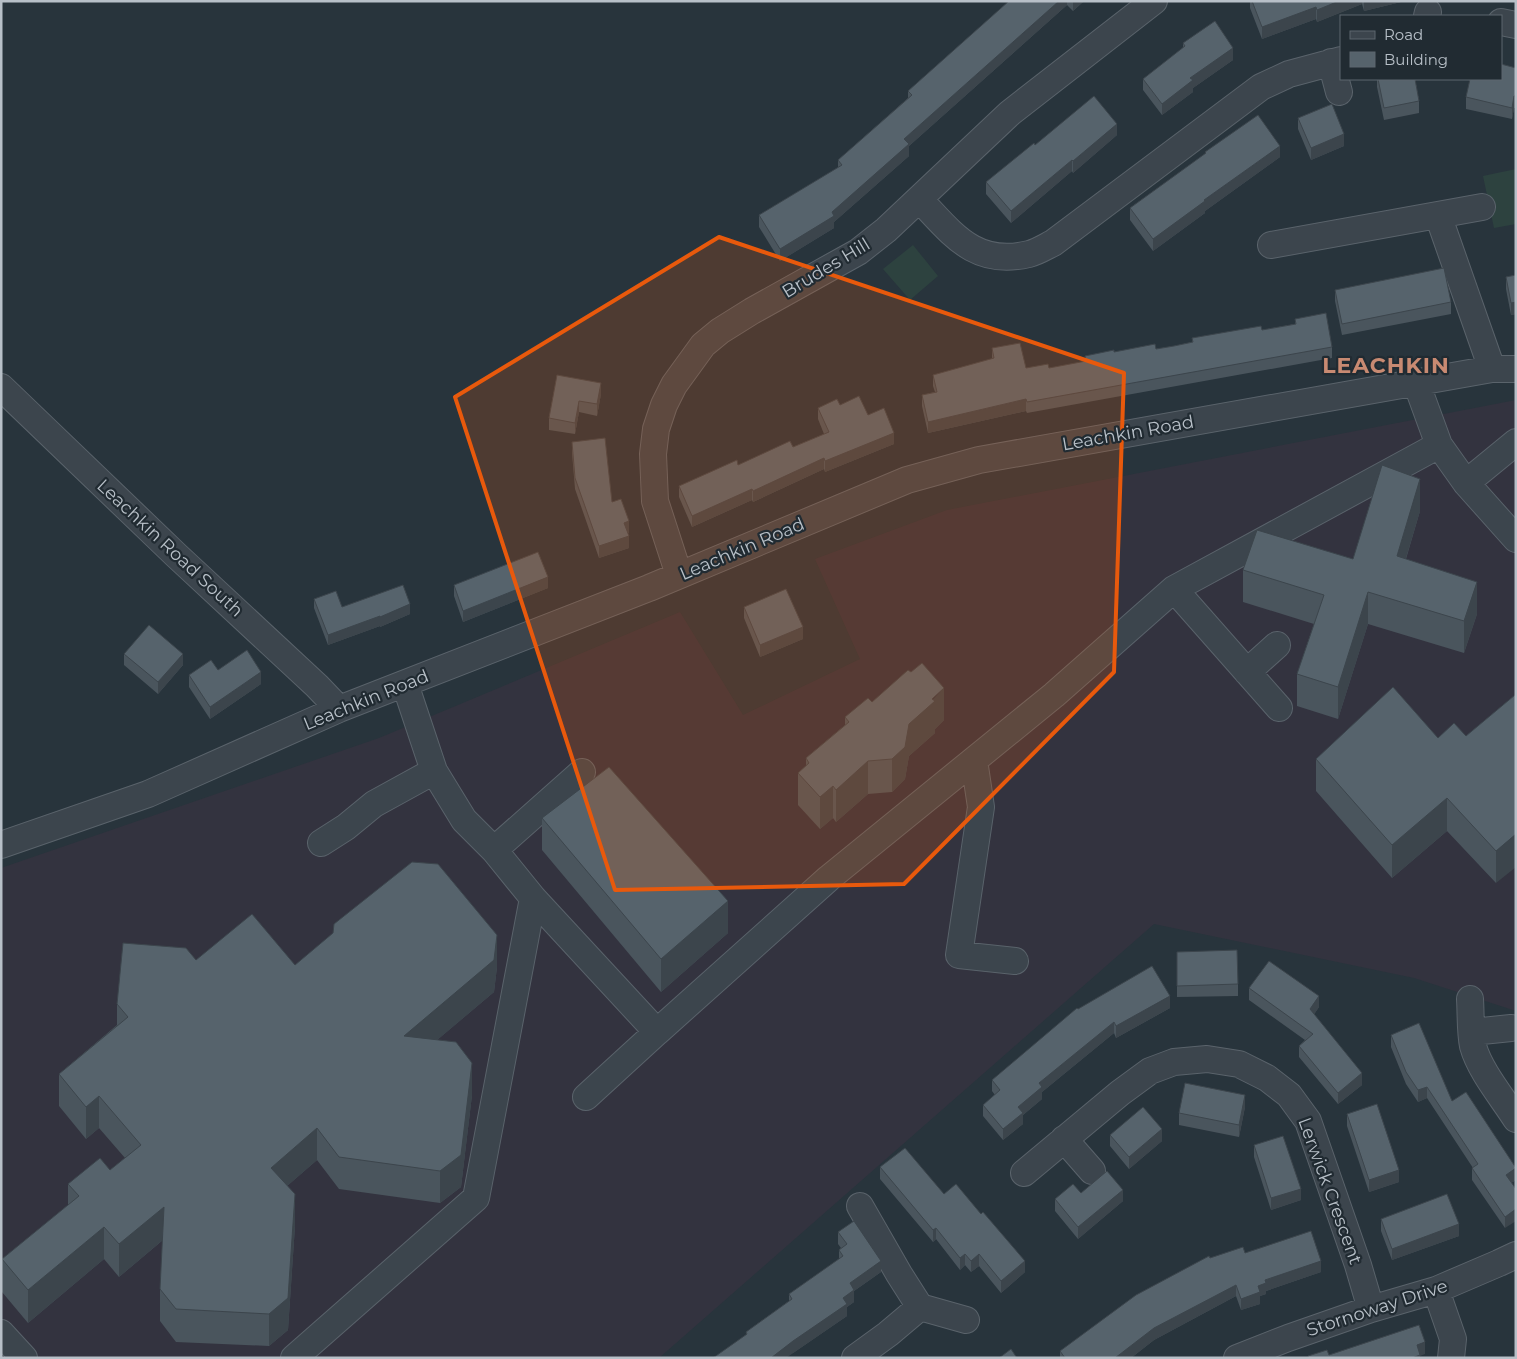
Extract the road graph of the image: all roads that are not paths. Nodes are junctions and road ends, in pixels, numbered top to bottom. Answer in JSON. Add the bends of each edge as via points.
{"nodes":[{"id":1,"x":1154,"y":1,"type":"edge"},
{"id":2,"x":1502,"y":22,"type":"edge"},
{"id":3,"x":1516,"y":25,"type":"edge"},
{"id":4,"x":1336,"y":61,"type":"edge"},
{"id":5,"x":1339,"y":92,"type":"dead end"},
{"id":6,"x":919,"y":199,"type":"junction"},
{"id":7,"x":1482,"y":208,"type":"dead end"},
{"id":8,"x":1438,"y":215,"type":"junction"},
{"id":9,"x":1271,"y":245,"type":"dead end"},
{"id":10,"x":1504,"y":369,"type":"edge"},
{"id":11,"x":1416,"y":382,"type":"junction"},
{"id":12,"x":1,"y":387,"type":"edge"},
{"id":13,"x":1516,"y":442,"type":"edge"},
{"id":14,"x":1439,"y":446,"type":"junction"},
{"id":15,"x":1466,"y":483,"type":"junction"},
{"id":16,"x":1516,"y":539,"type":"edge"},
{"id":17,"x":679,"y":575,"type":"junction"},
{"id":18,"x":1174,"y":589,"type":"junction"},
{"id":19,"x":1277,"y":645,"type":"dead end"},
{"id":20,"x":1247,"y":672,"type":"junction"},
{"id":21,"x":404,"y":684,"type":"junction"},
{"id":22,"x":1279,"y":708,"type":"dead end"},
{"id":23,"x":339,"y":709,"type":"junction"},
{"id":24,"x":974,"y":760,"type":"junction"},
{"id":25,"x":434,"y":771,"type":"junction"},
{"id":26,"x":582,"y":772,"type":"dead end"},
{"id":27,"x":321,"y":843,"type":"dead end"},
{"id":28,"x":1,"y":845,"type":"edge"},
{"id":29,"x":494,"y":850,"type":"junction"},
{"id":30,"x":534,"y":898,"type":"junction"},
{"id":31,"x":1015,"y":961,"type":"dead end"},
{"id":32,"x":1470,"y":999,"type":"dead end"},
{"id":33,"x":1511,"y":1028,"type":"dead end"},
{"id":34,"x":657,"y":1032,"type":"junction"},
{"id":35,"x":1472,"y":1032,"type":"junction"},
{"id":36,"x":586,"y":1097,"type":"dead end"},
{"id":37,"x":1516,"y":1119,"type":"edge"},
{"id":38,"x":1064,"y":1139,"type":"junction"},
{"id":39,"x":1092,"y":1171,"type":"dead end"},
{"id":40,"x":1024,"y":1173,"type":"dead end"},
{"id":41,"x":860,"y":1206,"type":"dead end"},
{"id":42,"x":1516,"y":1255,"type":"edge"},
{"id":43,"x":1436,"y":1290,"type":"junction"},
{"id":44,"x":920,"y":1307,"type":"junction"},
{"id":45,"x":1371,"y":1309,"type":"junction"},
{"id":46,"x":966,"y":1320,"type":"dead end"},
{"id":47,"x":1,"y":1333,"type":"edge"},
{"id":48,"x":866,"y":1355,"type":"edge"},
{"id":49,"x":24,"y":1358,"type":"edge"},
{"id":50,"x":294,"y":1358,"type":"edge"},
{"id":51,"x":1237,"y":1358,"type":"edge"},
{"id":52,"x":1452,"y":1358,"type":"edge"}],
"edges":[{"from":1,"to":6,"type":"street","name":"Brudes Hill","via":[[1010,113]]},
{"from":2,"to":3,"type":"street"},
{"from":4,"to":5,"type":"street"},
{"from":4,"to":6,"type":"street","via":[[1289,74],[1261,87],[1053,243],[1030,254],[1003,257],[981,254],[960,242]]},
{"from":6,"to":17,"type":"street","name":"Brudes Hill","via":[[858,252],[720,331],[703,345],[674,386],[656,429],[653,454],[655,501]]},
{"from":7,"to":8,"type":"street"},
{"from":8,"to":9,"type":"street"},
{"from":8,"to":10,"type":"street"},
{"from":10,"to":11,"type":"street","name":"Leachkin Road"},
{"from":11,"to":14,"type":"street"},
{"from":11,"to":17,"type":"street","name":"Leachkin Road","via":[[979,460],[907,480]]},
{"from":12,"to":23,"type":"street","name":"Leachkin Road South"},
{"from":13,"to":15,"type":"street"},
{"from":14,"to":15,"type":"street"},
{"from":14,"to":18,"type":"street"},
{"from":15,"to":16,"type":"street"},
{"from":17,"to":21,"type":"street","name":"Leachkin Road"},
{"from":18,"to":20,"type":"street"},
{"from":18,"to":24,"type":"street","via":[[1054,695]]},
{"from":19,"to":20,"type":"street"},
{"from":20,"to":22,"type":"street"},
{"from":21,"to":23,"type":"street","name":"Leachkin Road"},
{"from":21,"to":25,"type":"street"},
{"from":23,"to":28,"type":"street","name":"Leachkin Road","via":[[148,794]]},
{"from":24,"to":31,"type":"street","via":[[981,806],[959,955]]},
{"from":24,"to":34,"type":"street","via":[[829,878]]},
{"from":25,"to":27,"type":"street","via":[[374,804]]},
{"from":25,"to":29,"type":"street","via":[[464,820]]},
{"from":26,"to":29,"type":"street"},
{"from":29,"to":30,"type":"street"},
{"from":30,"to":34,"type":"street"},
{"from":30,"to":50,"type":"street","via":[[476,1198]]},
{"from":32,"to":35,"type":"street"},
{"from":33,"to":35,"type":"street"},
{"from":34,"to":36,"type":"street"},
{"from":35,"to":37,"type":"street","via":[[1477,1056]]},
{"from":38,"to":39,"type":"street"},
{"from":38,"to":40,"type":"street","name":"Lerwick Crescent"},
{"from":38,"to":45,"type":"street","name":"Lerwick Crescent","via":[[1150,1071],[1174,1062],[1207,1059],[1239,1064],[1266,1078],[1289,1095],[1308,1121]]},
{"from":41,"to":44,"type":"street"},
{"from":42,"to":43,"type":"street","name":"Stornoway Drive"},
{"from":43,"to":45,"type":"street","name":"Stornoway Drive"},
{"from":43,"to":52,"type":"street","via":[[1453,1339]]},
{"from":44,"to":46,"type":"street"},
{"from":44,"to":48,"type":"street"},
{"from":45,"to":51,"type":"street","name":"Stornoway Drive"},
{"from":47,"to":49,"type":"street"}]}
